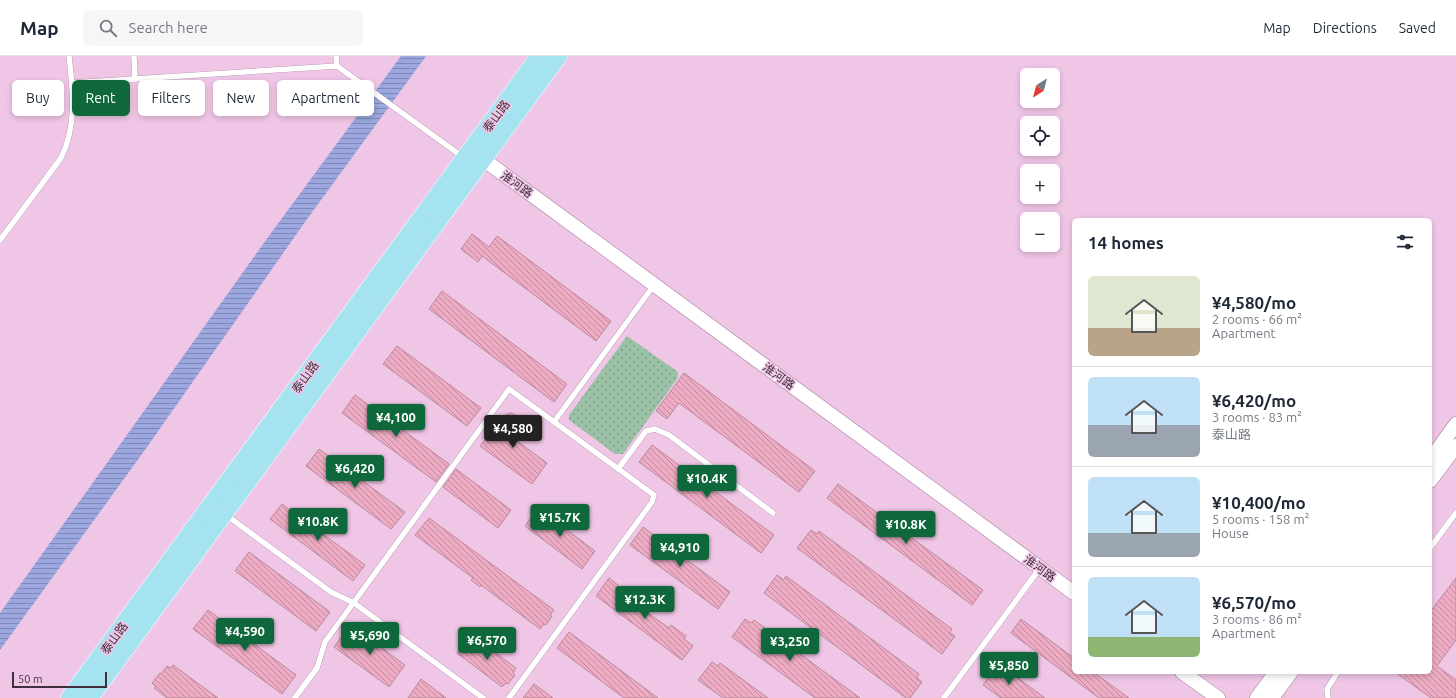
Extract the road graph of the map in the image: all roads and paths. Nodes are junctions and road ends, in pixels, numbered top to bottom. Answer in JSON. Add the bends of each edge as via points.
{"nodes":[{"id":1,"x":69,"y":56,"type":"edge"},
{"id":2,"x":134,"y":56,"type":"edge"},
{"id":3,"x":336,"y":56,"type":"edge"},
{"id":4,"x":540,"y":56,"type":"edge"},
{"id":5,"x":558,"y":56,"type":"edge"},
{"id":6,"x":338,"y":66,"type":"junction"},
{"id":7,"x":135,"y":79,"type":"junction"},
{"id":8,"x":119,"y":80,"type":"edge"},
{"id":9,"x":72,"y":83,"type":"edge"},
{"id":10,"x":72,"y":116,"type":"edge"},
{"id":11,"x":465,"y":158,"type":"junction"},
{"id":12,"x":483,"y":159,"type":"junction"},
{"id":13,"x":0,"y":240,"type":"edge"},
{"id":14,"x":654,"y":285,"type":"junction"},
{"id":15,"x":554,"y":422,"type":"junction"},
{"id":16,"x":1456,"y":424,"type":"edge"},
{"id":17,"x":1456,"y":446,"type":"edge"},
{"id":18,"x":1432,"y":457,"type":"edge"},
{"id":19,"x":618,"y":469,"type":"junction"},
{"id":20,"x":1432,"y":478,"type":"edge"},
{"id":21,"x":224,"y":513,"type":"junction"},
{"id":22,"x":773,"y":513,"type":"dead end"},
{"id":23,"x":1456,"y":513,"type":"edge"},
{"id":24,"x":1432,"y":545,"type":"edge"},
{"id":25,"x":1040,"y":568,"type":"junction"},
{"id":26,"x":1072,"y":592,"type":"edge"},
{"id":27,"x":354,"y":603,"type":"junction"},
{"id":28,"x":1185,"y":674,"type":"edge"},
{"id":29,"x":1275,"y":674,"type":"edge"},
{"id":30,"x":1290,"y":674,"type":"edge"},
{"id":31,"x":1337,"y":674,"type":"edge"},
{"id":32,"x":70,"y":698,"type":"edge"},
{"id":33,"x":89,"y":698,"type":"edge"},
{"id":34,"x":295,"y":698,"type":"edge"},
{"id":35,"x":483,"y":698,"type":"edge"},
{"id":36,"x":509,"y":698,"type":"edge"},
{"id":37,"x":944,"y":698,"type":"edge"},
{"id":38,"x":1218,"y":698,"type":"edge"},
{"id":39,"x":1257,"y":698,"type":"edge"},
{"id":40,"x":1272,"y":698,"type":"edge"},
{"id":41,"x":1328,"y":698,"type":"edge"}],
"edges":[{"from":1,"to":9,"type":"lane"},
{"from":2,"to":7,"type":"lane"},
{"from":3,"to":6,"type":"lane"},
{"from":4,"to":11,"type":"main road","name":"泰山路"},
{"from":5,"to":12,"type":"main road","name":"泰山路"},
{"from":6,"to":7,"type":"lane"},
{"from":6,"to":11,"type":"lane"},
{"from":7,"to":8,"type":"lane"},
{"from":10,"to":13,"type":"lane","via":[[68,143],[61,158]]},
{"from":11,"to":32,"type":"main road","name":"泰山路"},
{"from":12,"to":14,"type":"street","name":"淮河路"},
{"from":12,"to":21,"type":"main road","name":"泰山路"},
{"from":14,"to":15,"type":"lane"},
{"from":14,"to":25,"type":"street","name":"淮河路"},
{"from":15,"to":19,"type":"lane"},
{"from":15,"to":27,"type":"lane","via":[[510,389]]},
{"from":16,"to":18,"type":"street"},
{"from":17,"to":20,"type":"street"},
{"from":19,"to":22,"type":"lane","via":[[646,431],[655,429],[669,435]]},
{"from":19,"to":36,"type":"lane","via":[[654,495],[652,502]]},
{"from":21,"to":27,"type":"lane","via":[[332,592]]},
{"from":21,"to":33,"type":"main road","name":"泰山路"},
{"from":23,"to":24,"type":"lane"},
{"from":25,"to":26,"type":"street","name":"淮河路"},
{"from":25,"to":37,"type":"lane"},
{"from":27,"to":34,"type":"lane","via":[[325,642],[317,668]]},
{"from":27,"to":35,"type":"lane"},
{"from":28,"to":38,"type":"street"},
{"from":29,"to":39,"type":"street"},
{"from":30,"to":40,"type":"street"},
{"from":31,"to":41,"type":"lane","via":[[1327,689]]}]}
